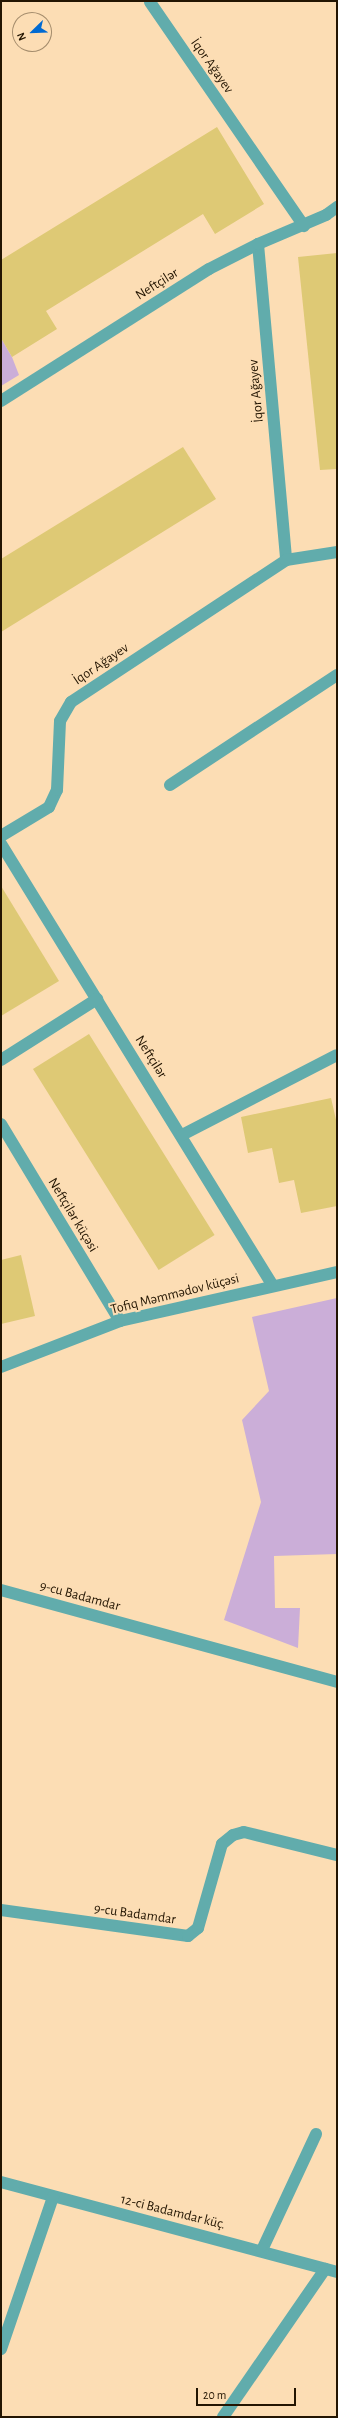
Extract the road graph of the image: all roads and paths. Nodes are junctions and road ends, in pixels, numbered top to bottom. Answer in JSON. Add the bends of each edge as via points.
{"nodes":[{"id":1,"x":150,"y":2,"type":"edge"},
{"id":2,"x":337,"y":207,"type":"edge"},
{"id":3,"x":304,"y":226,"type":"junction"},
{"id":4,"x":258,"y":244,"type":"junction"},
{"id":5,"x":1,"y":402,"type":"edge"},
{"id":6,"x":337,"y":552,"type":"edge"},
{"id":7,"x":286,"y":560,"type":"junction"},
{"id":8,"x":337,"y":675,"type":"edge"},
{"id":9,"x":170,"y":785,"type":"dead end"},
{"id":10,"x":1,"y":836,"type":"edge"},
{"id":11,"x":1,"y":844,"type":"edge"},
{"id":12,"x":97,"y":999,"type":"junction"},
{"id":13,"x":337,"y":1055,"type":"edge"},
{"id":14,"x":1,"y":1060,"type":"edge"},
{"id":15,"x":2,"y":1126,"type":"edge"},
{"id":16,"x":182,"y":1135,"type":"junction"},
{"id":17,"x":337,"y":1272,"type":"edge"},
{"id":18,"x":273,"y":1286,"type":"junction"},
{"id":19,"x":120,"y":1321,"type":"junction"},
{"id":20,"x":1,"y":1367,"type":"edge"},
{"id":21,"x":1,"y":1590,"type":"edge"},
{"id":22,"x":337,"y":1682,"type":"edge"},
{"id":23,"x":337,"y":1855,"type":"edge"},
{"id":24,"x":1,"y":1910,"type":"edge"},
{"id":25,"x":316,"y":2134,"type":"dead end"},
{"id":26,"x":1,"y":2182,"type":"edge"},
{"id":27,"x":53,"y":2197,"type":"junction"},
{"id":28,"x":262,"y":2250,"type":"junction"},
{"id":29,"x":331,"y":2270,"type":"edge"},
{"id":30,"x":1,"y":2348,"type":"edge"},
{"id":31,"x":223,"y":2417,"type":"edge"}],
"edges":[{"from":1,"to":3,"type":"street","name":"İqor Ağayev"},
{"from":2,"to":3,"type":"street","name":"Neftçilər"},
{"from":3,"to":4,"type":"street","name":"Neftçilər"},
{"from":4,"to":5,"type":"street","name":"Neftçilər","via":[[209,269]]},
{"from":4,"to":7,"type":"street","name":"İqor Ağayev"},
{"from":6,"to":7,"type":"street","name":"İqor Ağayev"},
{"from":7,"to":10,"type":"street","name":"İqor Ağayev","via":[[71,702],[60,721],[57,790],[49,807]]},
{"from":8,"to":9,"type":"street"},
{"from":11,"to":12,"type":"street","name":"Neftçilər"},
{"from":12,"to":14,"type":"street"},
{"from":12,"to":16,"type":"street","name":"Neftçilər"},
{"from":13,"to":16,"type":"street"},
{"from":15,"to":19,"type":"street","name":"Neftçilər küçəsi"},
{"from":16,"to":18,"type":"street","name":"Neftçilər"},
{"from":17,"to":18,"type":"street","name":"Tofiq Məmmədov küçəsi"},
{"from":18,"to":19,"type":"street","name":"Tofiq Məmmədov küçəsi"},
{"from":19,"to":20,"type":"street","name":"Tofiq Məmmədov küçəsi"},
{"from":21,"to":22,"type":"street","name":"9-cu Badamdar"},
{"from":23,"to":24,"type":"street","name":"9-cu Badamdar","via":[[244,1832],[233,1835],[222,1844],[198,1928],[188,1936]]},
{"from":25,"to":28,"type":"street"},
{"from":26,"to":27,"type":"street","name":"12-ci Badamdar küç."},
{"from":27,"to":28,"type":"street","name":"12-ci Badamdar küç."},
{"from":27,"to":30,"type":"street"},
{"from":28,"to":29,"type":"street","name":"12-ci Badamdar küç."},
{"from":29,"to":31,"type":"street"}]}
